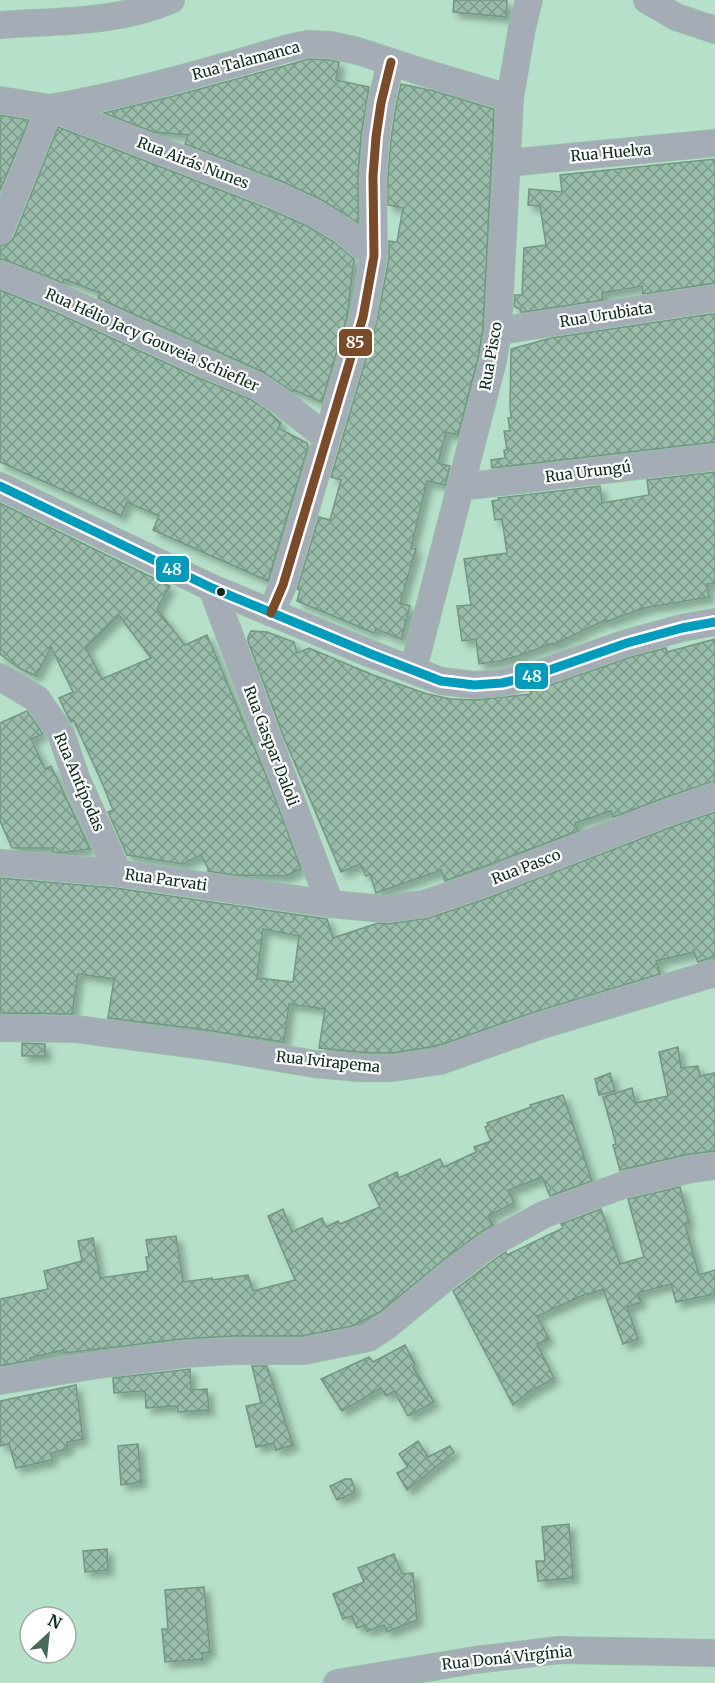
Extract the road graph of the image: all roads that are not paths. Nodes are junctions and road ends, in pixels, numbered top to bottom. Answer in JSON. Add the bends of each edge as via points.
{"nodes":[{"id":1,"x":171,"y":0,"type":"edge"},
{"id":2,"x":529,"y":0,"type":"edge"},
{"id":3,"x":647,"y":0,"type":"edge"},
{"id":4,"x":0,"y":26,"type":"edge"},
{"id":5,"x":715,"y":30,"type":"edge"},
{"id":6,"x":391,"y":62,"type":"junction"},
{"id":7,"x":510,"y":98,"type":"junction"},
{"id":8,"x":0,"y":100,"type":"edge"},
{"id":9,"x":50,"y":108,"type":"junction"},
{"id":10,"x":715,"y":143,"type":"edge"},
{"id":11,"x":507,"y":163,"type":"junction"},
{"id":12,"x":0,"y":231,"type":"edge"},
{"id":13,"x":374,"y":256,"type":"junction"},
{"id":14,"x":0,"y":274,"type":"edge"},
{"id":15,"x":715,"y":298,"type":"edge"},
{"id":16,"x":498,"y":331,"type":"junction"},
{"id":17,"x":326,"y":437,"type":"junction"},
{"id":18,"x":715,"y":456,"type":"edge"},
{"id":19,"x":0,"y":486,"type":"edge"},
{"id":20,"x":460,"y":487,"type":"junction"},
{"id":21,"x":212,"y":588,"type":"junction"},
{"id":22,"x":271,"y":614,"type":"junction"},
{"id":23,"x":715,"y":622,"type":"edge"},
{"id":24,"x":413,"y":670,"type":"junction"},
{"id":25,"x":0,"y":677,"type":"edge"},
{"id":26,"x":715,"y":796,"type":"edge"},
{"id":27,"x":0,"y":863,"type":"edge"},
{"id":28,"x":118,"y":873,"type":"junction"},
{"id":29,"x":330,"y":904,"type":"junction"},
{"id":30,"x":715,"y":973,"type":"edge"},
{"id":31,"x":0,"y":1028,"type":"edge"},
{"id":32,"x":715,"y":1166,"type":"edge"},
{"id":33,"x":0,"y":1381,"type":"edge"},
{"id":34,"x":715,"y":1653,"type":"edge"},
{"id":35,"x":336,"y":1683,"type":"edge"}],
"edges":[{"from":1,"to":4,"type":"street","via":[[123,15]]},
{"from":2,"to":7,"type":"street","name":"Rua Pisco"},
{"from":3,"to":5,"type":"street","via":[[676,17]]},
{"from":6,"to":7,"type":"street","name":"Rua Talamanca"},
{"from":6,"to":9,"type":"street","name":"Rua Talamanca","via":[[331,45],[308,44],[153,87]]},
{"from":6,"to":13,"type":"street","via":[[376,136]]},
{"from":7,"to":11,"type":"street","name":"Rua Pisco"},
{"from":8,"to":9,"type":"street","name":"Rua Airás Nunes"},
{"from":9,"to":12,"type":"street"},
{"from":9,"to":13,"type":"street","name":"Rua Airás Nunes","via":[[275,195],[343,230]]},
{"from":10,"to":11,"type":"street","name":"Rua Huelva"},
{"from":11,"to":16,"type":"street","name":"Rua Pisco"},
{"from":13,"to":17,"type":"street","via":[[363,317]]},
{"from":14,"to":17,"type":"street","name":"Rua Hélio Jacy Gouveia Schiefler","via":[[257,386]]},
{"from":15,"to":16,"type":"street","name":"Rua Urubiata"},
{"from":16,"to":20,"type":"street","name":"Rua Pisco"},
{"from":17,"to":22,"type":"street"},
{"from":18,"to":20,"type":"street","name":"Rua Urungú"},
{"from":19,"to":21,"type":"street"},
{"from":20,"to":24,"type":"street","name":"Rua Pisco"},
{"from":21,"to":22,"type":"street"},
{"from":21,"to":29,"type":"street","name":"Rua Gaspar Daloli"},
{"from":22,"to":24,"type":"street"},
{"from":23,"to":24,"type":"street","via":[[627,643],[502,683],[441,681]]},
{"from":25,"to":28,"type":"street","name":"Rua Antípodas","via":[[37,699],[61,734]]},
{"from":26,"to":29,"type":"street","name":"Rua Pasco","via":[[424,904],[385,909]]},
{"from":27,"to":28,"type":"street","name":"Rua Parvati"},
{"from":28,"to":29,"type":"street","name":"Rua Parvati"},
{"from":30,"to":31,"type":"street","name":"Rua Ivirapema","via":[[539,1026],[440,1061],[393,1068],[315,1064],[76,1029]]},
{"from":32,"to":33,"type":"street","via":[[623,1185],[545,1214],[490,1244],[368,1338],[304,1351],[184,1354]]},
{"from":34,"to":35,"type":"street","name":"Rua Doná Virgínia","via":[[559,1650]]}]}
